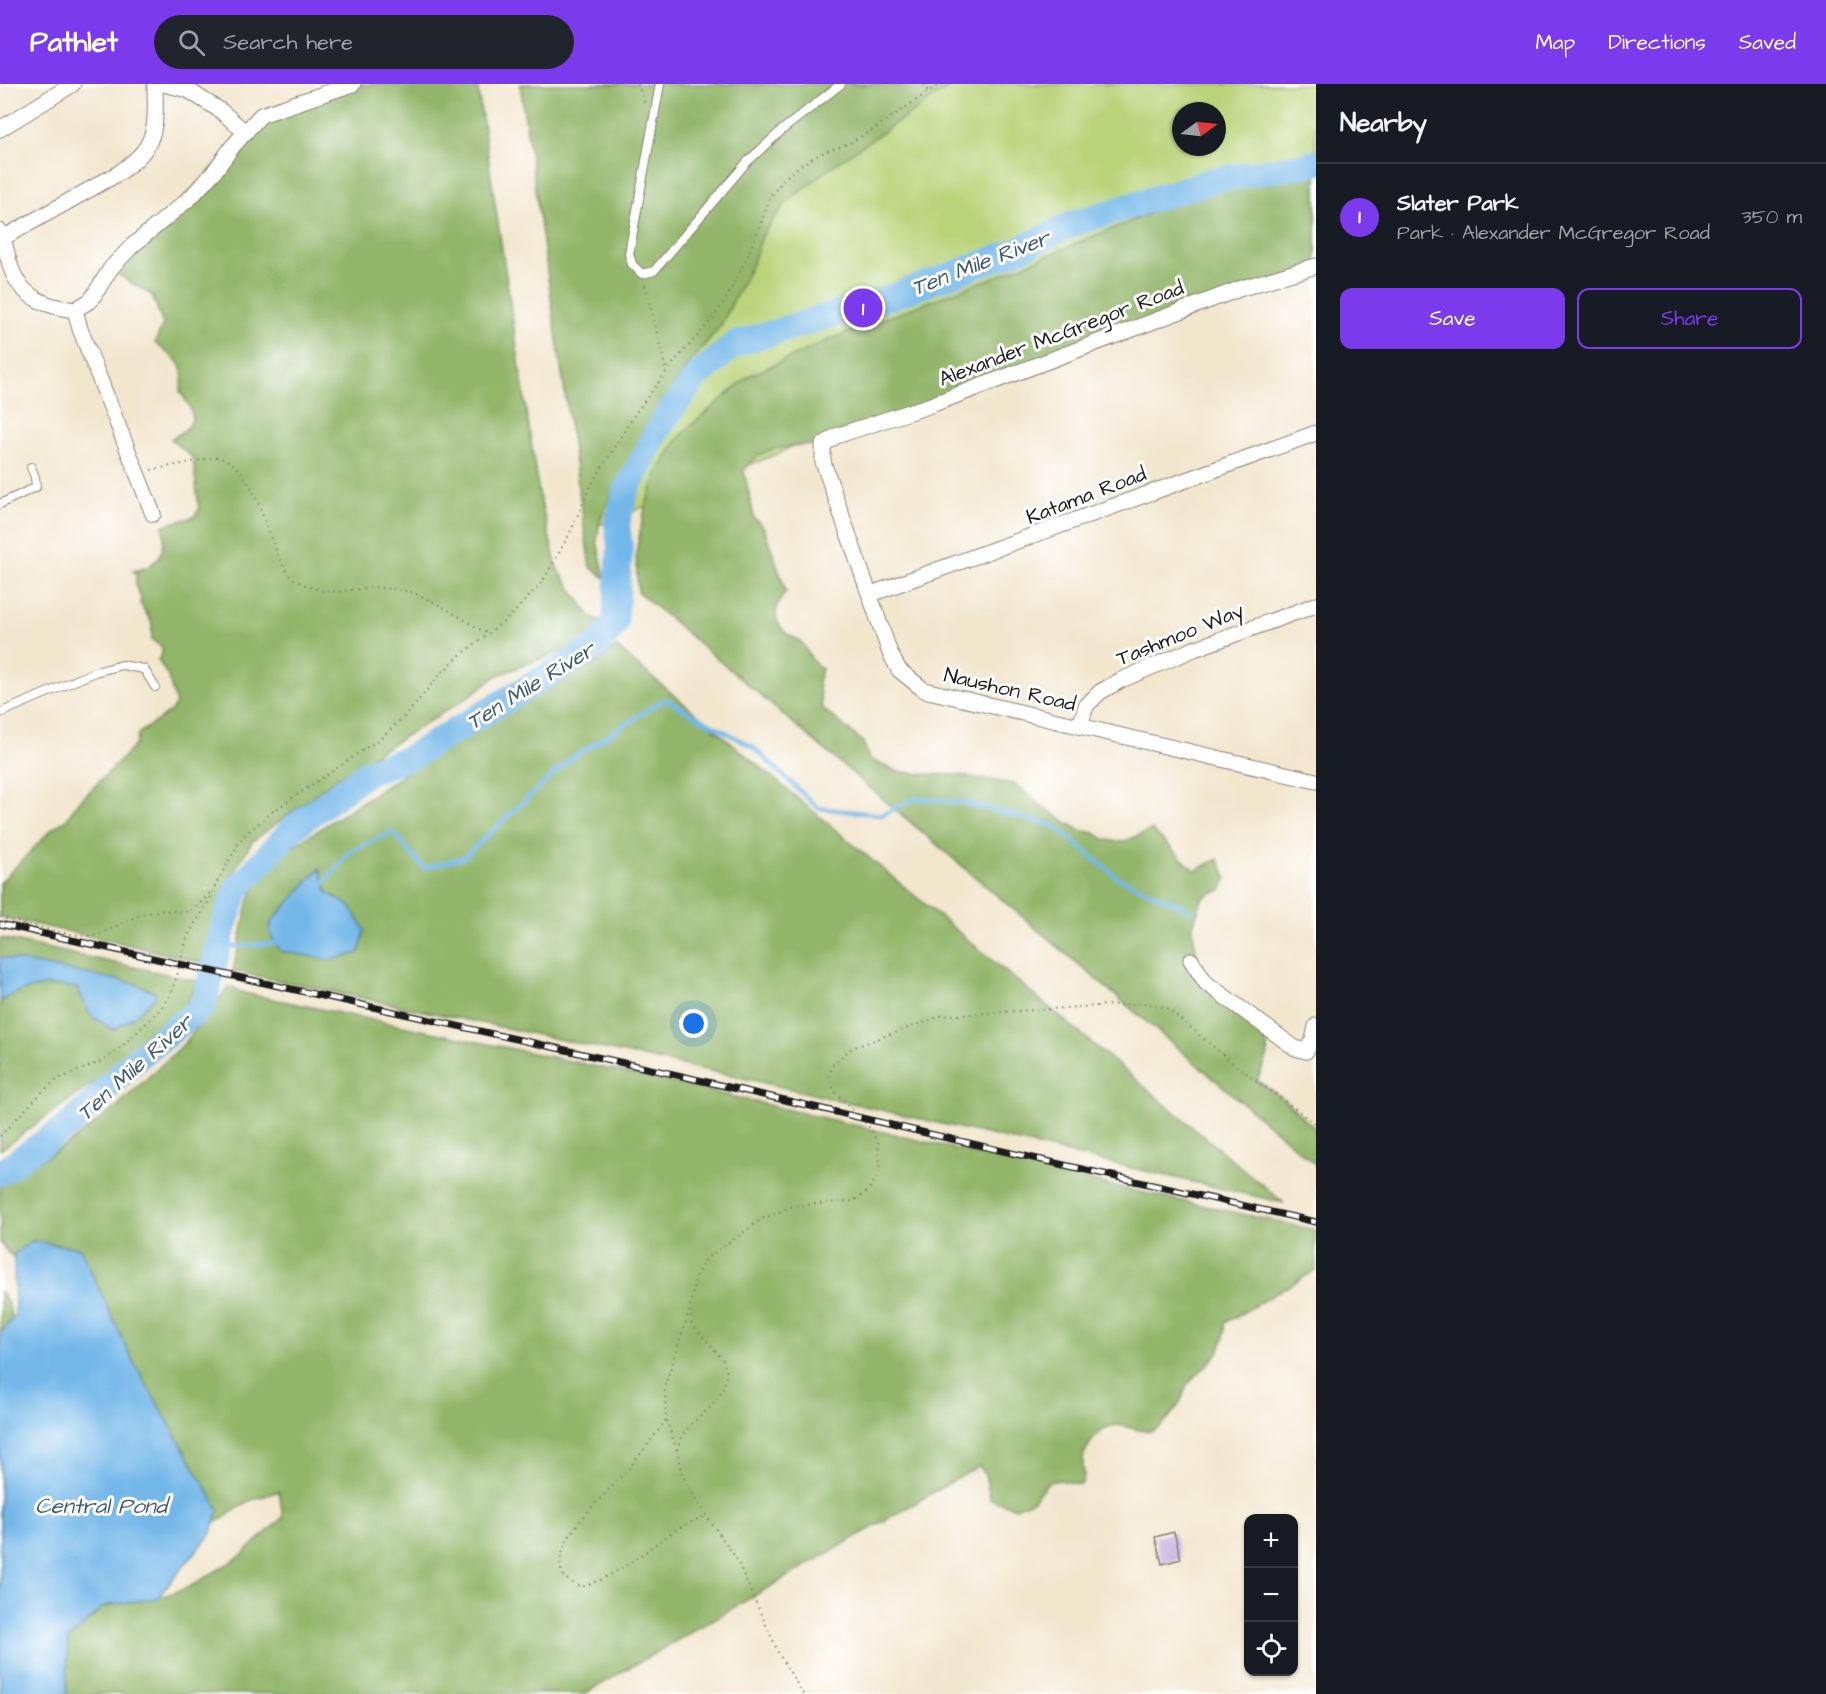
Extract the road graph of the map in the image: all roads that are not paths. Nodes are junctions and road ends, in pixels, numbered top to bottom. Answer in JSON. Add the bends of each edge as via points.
{"nodes":[{"id":1,"x":73,"y":84,"type":"edge"},
{"id":2,"x":156,"y":84,"type":"edge"},
{"id":3,"x":163,"y":84,"type":"edge"},
{"id":4,"x":353,"y":84,"type":"edge"},
{"id":5,"x":660,"y":84,"type":"edge"},
{"id":6,"x":841,"y":84,"type":"edge"},
{"id":7,"x":0,"y":129,"type":"edge"},
{"id":8,"x":245,"y":132,"type":"junction"},
{"id":9,"x":2,"y":235,"type":"edge"},
{"id":10,"x":1316,"y":266,"type":"edge"},
{"id":11,"x":75,"y":310,"type":"junction"},
{"id":12,"x":1316,"y":433,"type":"edge"},
{"id":13,"x":823,"y":445,"type":"joint"},
{"id":14,"x":31,"y":467,"type":"dead end"},
{"id":15,"x":0,"y":504,"type":"edge"},
{"id":16,"x":153,"y":514,"type":"dead end"},
{"id":17,"x":871,"y":594,"type":"junction"},
{"id":18,"x":1316,"y":605,"type":"edge"},
{"id":19,"x":155,"y":687,"type":"dead end"},
{"id":20,"x":0,"y":713,"type":"edge"},
{"id":21,"x":1080,"y":726,"type":"junction"},
{"id":22,"x":1316,"y":781,"type":"edge"},
{"id":23,"x":1191,"y":960,"type":"dead end"},
{"id":24,"x":1316,"y":1026,"type":"edge"}],
"edges":[{"from":1,"to":7,"type":"street"},
{"from":2,"to":9,"type":"street","via":[[154,126],[147,146],[133,162]]},
{"from":3,"to":8,"type":"street","via":[[188,90]]},
{"from":4,"to":8,"type":"street","via":[[261,115]]},
{"from":5,"to":6,"type":"lane","via":[[629,254],[642,274],[654,271],[747,162]]},
{"from":8,"to":11,"type":"street","via":[[214,172],[132,246],[111,268],[91,300]]},
{"from":9,"to":11,"type":"street","via":[[20,286],[40,301]]},
{"from":10,"to":13,"type":"street","name":"Alexander McGregor Road","via":[[1242,288],[836,436]]},
{"from":11,"to":16,"type":"street"},
{"from":12,"to":17,"type":"street","name":"Katama Road"},
{"from":13,"to":17,"type":"street","name":"Naushon Road","via":[[823,462]]},
{"from":14,"to":15,"type":"lane","via":[[36,488]]},
{"from":17,"to":21,"type":"street","name":"Naushon Road","via":[[899,670],[924,690]]},
{"from":18,"to":21,"type":"street","name":"Tashmoo Way","via":[[1121,680],[1086,705]]},
{"from":19,"to":20,"type":"lane","via":[[144,669],[122,665],[95,672]]},
{"from":21,"to":22,"type":"street","name":"Naushon Road"},
{"from":23,"to":24,"type":"street","via":[[1206,983],[1295,1048],[1305,1051]]}]}
